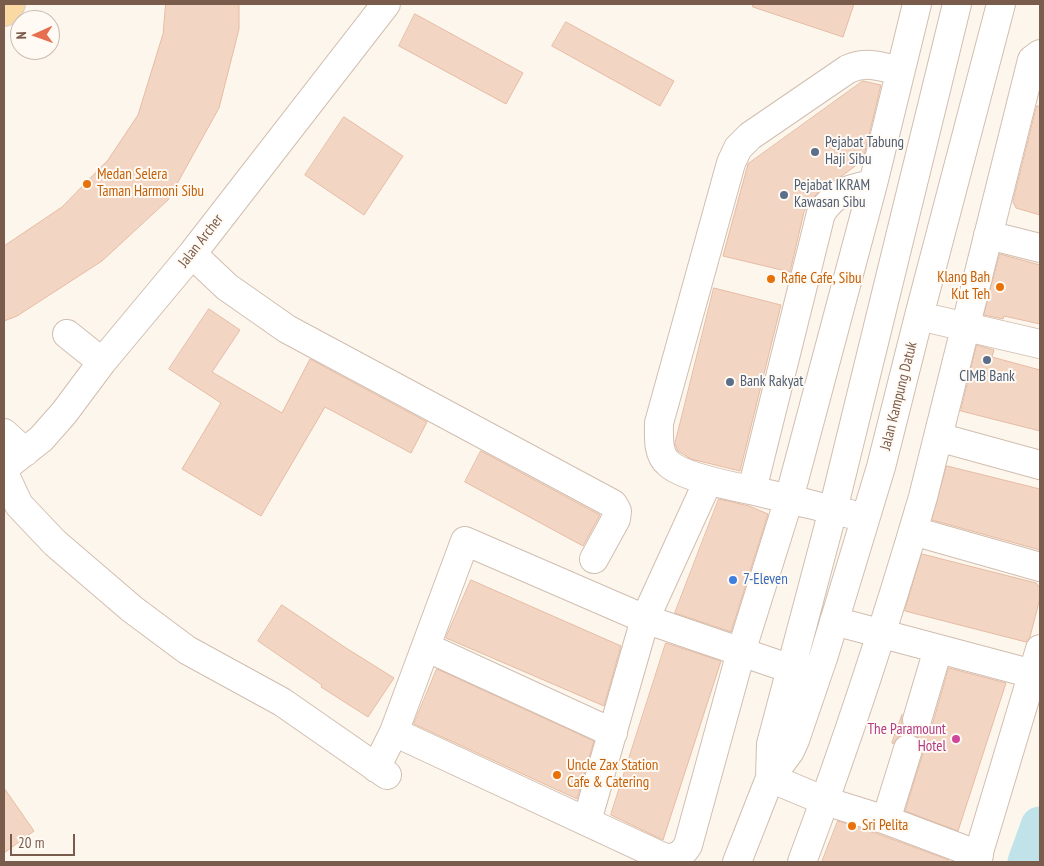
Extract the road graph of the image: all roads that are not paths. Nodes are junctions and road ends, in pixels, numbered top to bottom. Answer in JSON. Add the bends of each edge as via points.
{"nodes":[{"id":1,"x":10,"y":4,"type":"edge"},
{"id":2,"x":386,"y":4,"type":"edge"},
{"id":3,"x":917,"y":4,"type":"edge"},
{"id":4,"x":957,"y":4,"type":"edge"},
{"id":5,"x":1001,"y":4,"type":"edge"},
{"id":6,"x":4,"y":12,"type":"edge"},
{"id":7,"x":990,"y":48,"type":"junction"},
{"id":8,"x":1036,"y":57,"type":"edge"},
{"id":9,"x":899,"y":71,"type":"junction"},
{"id":10,"x":873,"y":184,"type":"junction"},
{"id":11,"x":988,"y":235,"type":"junction"},
{"id":12,"x":1040,"y":248,"type":"edge"},
{"id":13,"x":192,"y":254,"type":"junction"},
{"id":14,"x":919,"y":316,"type":"junction"},
{"id":15,"x":965,"y":326,"type":"junction"},
{"id":16,"x":67,"y":334,"type":"dead end"},
{"id":17,"x":1040,"y":344,"type":"edge"},
{"id":18,"x":102,"y":362,"type":"junction"},
{"id":19,"x":4,"y":433,"type":"edge"},
{"id":20,"x":938,"y":437,"type":"junction"},
{"id":21,"x":25,"y":452,"type":"junction"},
{"id":22,"x":1040,"y":465,"type":"edge"},
{"id":23,"x":4,"y":468,"type":"edge"},
{"id":24,"x":4,"y":473,"type":"edge"},
{"id":25,"x":708,"y":481,"type":"junction"},
{"id":26,"x":752,"y":490,"type":"junction"},
{"id":27,"x":790,"y":499,"type":"junction"},
{"id":28,"x":833,"y":510,"type":"junction"},
{"id":29,"x":866,"y":518,"type":"junction"},
{"id":30,"x":913,"y":531,"type":"junction"},
{"id":31,"x":594,"y":560,"type":"dead end"},
{"id":32,"x":1040,"y":567,"type":"edge"},
{"id":33,"x":645,"y":619,"type":"junction"},
{"id":34,"x":834,"y":621,"type":"junction"},
{"id":35,"x":882,"y":635,"type":"junction"},
{"id":36,"x":426,"y":647,"type":"junction"},
{"id":37,"x":938,"y":649,"type":"junction"},
{"id":38,"x":741,"y":652,"type":"junction"},
{"id":39,"x":1037,"y":662,"type":"edge"},
{"id":40,"x":791,"y":670,"type":"junction"},
{"id":41,"x":917,"y":720,"type":"dead end"},
{"id":42,"x":394,"y":732,"type":"junction"},
{"id":43,"x":613,"y":733,"type":"junction"},
{"id":44,"x":908,"y":749,"type":"dead end"},
{"id":45,"x":770,"y":778,"type":"junction"},
{"id":46,"x":825,"y":801,"type":"junction"},
{"id":47,"x":886,"y":820,"type":"junction"},
{"id":48,"x":587,"y":821,"type":"junction"},
{"id":49,"x":977,"y":859,"type":"edge"},
{"id":50,"x":737,"y":862,"type":"edge"},
{"id":51,"x":802,"y":862,"type":"edge"}],
"edges":[{"from":1,"to":6,"type":"main road"},
{"from":2,"to":13,"type":"street","name":"Jalan Archer"},
{"from":3,"to":9,"type":"street"},
{"from":4,"to":28,"type":"street","name":"Jalan Kampung Datuk"},
{"from":5,"to":7,"type":"street","name":"Jalan Kampung Datuk"},
{"from":7,"to":8,"type":"street"},
{"from":7,"to":14,"type":"street","name":"Jalan Kampung Datuk"},
{"from":8,"to":11,"type":"street"},
{"from":9,"to":10,"type":"street"},
{"from":9,"to":25,"type":"street","via":[[868,64],[848,69],[750,136],[738,148],[731,163],[659,423],[658,438],[667,463]]},
{"from":10,"to":26,"type":"street","via":[[839,194],[821,213]]},
{"from":10,"to":27,"type":"street"},
{"from":11,"to":12,"type":"street"},
{"from":11,"to":15,"type":"street"},
{"from":13,"to":18,"type":"street","name":"Jalan Archer"},
{"from":13,"to":31,"type":"street","via":[[227,287],[287,329],[613,504],[616,519]]},
{"from":14,"to":15,"type":"street"},
{"from":14,"to":29,"type":"street","name":"Jalan Kampung Datuk"},
{"from":15,"to":17,"type":"street"},
{"from":15,"to":20,"type":"street"},
{"from":16,"to":18,"type":"street"},
{"from":18,"to":21,"type":"street","name":"Jalan Archer","via":[[64,413]]},
{"from":19,"to":21,"type":"street"},
{"from":20,"to":22,"type":"street"},
{"from":20,"to":30,"type":"street"},
{"from":21,"to":23,"type":"street","name":"Jalan Archer"},
{"from":24,"to":42,"type":"street","via":[[19,504],[55,543],[132,609],[187,650],[282,702],[382,771]]},
{"from":25,"to":26,"type":"street"},
{"from":25,"to":33,"type":"street"},
{"from":26,"to":27,"type":"street"},
{"from":27,"to":28,"type":"street"},
{"from":27,"to":38,"type":"street"},
{"from":28,"to":29,"type":"street"},
{"from":28,"to":40,"type":"street","name":"Jalan Kampung Datuk"},
{"from":29,"to":34,"type":"street","name":"Jalan Kampung Datuk"},
{"from":30,"to":32,"type":"street"},
{"from":30,"to":35,"type":"street"},
{"from":33,"to":36,"type":"street","via":[[465,541]]},
{"from":33,"to":38,"type":"street"},
{"from":33,"to":43,"type":"street"},
{"from":34,"to":35,"type":"street"},
{"from":34,"to":45,"type":"street","name":"Jalan Kampung Datuk","via":[[795,740]]},
{"from":35,"to":37,"type":"street"},
{"from":35,"to":46,"type":"street"},
{"from":36,"to":42,"type":"street"},
{"from":36,"to":43,"type":"street"},
{"from":37,"to":39,"type":"street"},
{"from":37,"to":41,"type":"street"},
{"from":38,"to":40,"type":"street"},
{"from":38,"to":48,"type":"street","via":[[684,853],[675,858],[665,858]]},
{"from":39,"to":49,"type":"street"},
{"from":40,"to":45,"type":"street","name":"Jalan Kampung Datuk","via":[[771,744]]},
{"from":42,"to":48,"type":"street"},
{"from":43,"to":48,"type":"street"},
{"from":44,"to":47,"type":"street"},
{"from":45,"to":46,"type":"street"},
{"from":45,"to":50,"type":"street","name":"Jalan Kampung Datuk"},
{"from":46,"to":47,"type":"street"},
{"from":46,"to":51,"type":"street"},
{"from":47,"to":49,"type":"street"}]}
